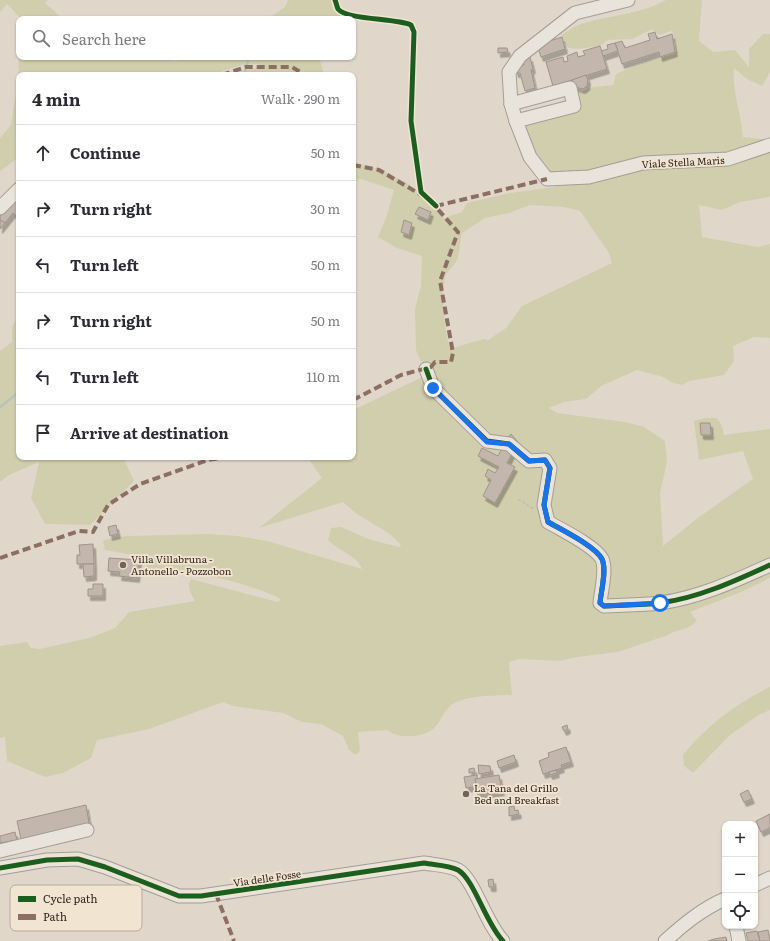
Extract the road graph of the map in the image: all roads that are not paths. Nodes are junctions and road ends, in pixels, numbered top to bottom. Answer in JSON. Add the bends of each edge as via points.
{"nodes":[{"id":1,"x":628,"y":0,"type":"edge"},
{"id":2,"x":511,"y":104,"type":"junction"},
{"id":3,"x":516,"y":121,"type":"junction"},
{"id":4,"x":770,"y":146,"type":"edge"},
{"id":5,"x":16,"y":192,"type":"edge"},
{"id":6,"x":0,"y":208,"type":"edge"},
{"id":7,"x":426,"y":369,"type":"dead end"},
{"id":8,"x":770,"y":565,"type":"edge"},
{"id":9,"x":87,"y":830,"type":"dead end"},
{"id":10,"x":0,"y":851,"type":"edge"},
{"id":11,"x":0,"y":868,"type":"edge"},
{"id":12,"x":770,"y":878,"type":"edge"},
{"id":13,"x":758,"y":884,"type":"edge"},
{"id":14,"x":722,"y":900,"type":"edge"},
{"id":15,"x":737,"y":929,"type":"edge"},
{"id":16,"x":503,"y":941,"type":"edge"},
{"id":17,"x":665,"y":941,"type":"edge"},
{"id":18,"x":739,"y":941,"type":"edge"}],
"edges":[{"from":1,"to":2,"type":"street","via":[[575,13],[520,56],[509,72]]},
{"from":2,"to":3,"type":"street"},
{"from":2,"to":3,"type":"street","via":[[570,88],[574,106]]},
{"from":3,"to":4,"type":"street","name":"Viale Stella Maris","via":[[530,157],[547,179],[589,177],[643,163],[728,159]]},
{"from":5,"to":6,"type":"street"},
{"from":7,"to":8,"type":"street","via":[[433,388],[487,442],[509,444],[529,461],[545,460],[550,468],[544,505],[548,522],[594,550],[602,560],[600,603],[604,606],[660,603],[691,596],[735,581]]},
{"from":9,"to":10,"type":"street"},
{"from":11,"to":16,"type":"street","name":"Via delle Fosse","via":[[47,860],[78,859],[179,896],[201,896],[424,863],[458,871],[469,882],[488,921]]},
{"from":12,"to":13,"type":"street"},
{"from":14,"to":17,"type":"street","via":[[686,921]]},
{"from":15,"to":18,"type":"street"}]}
